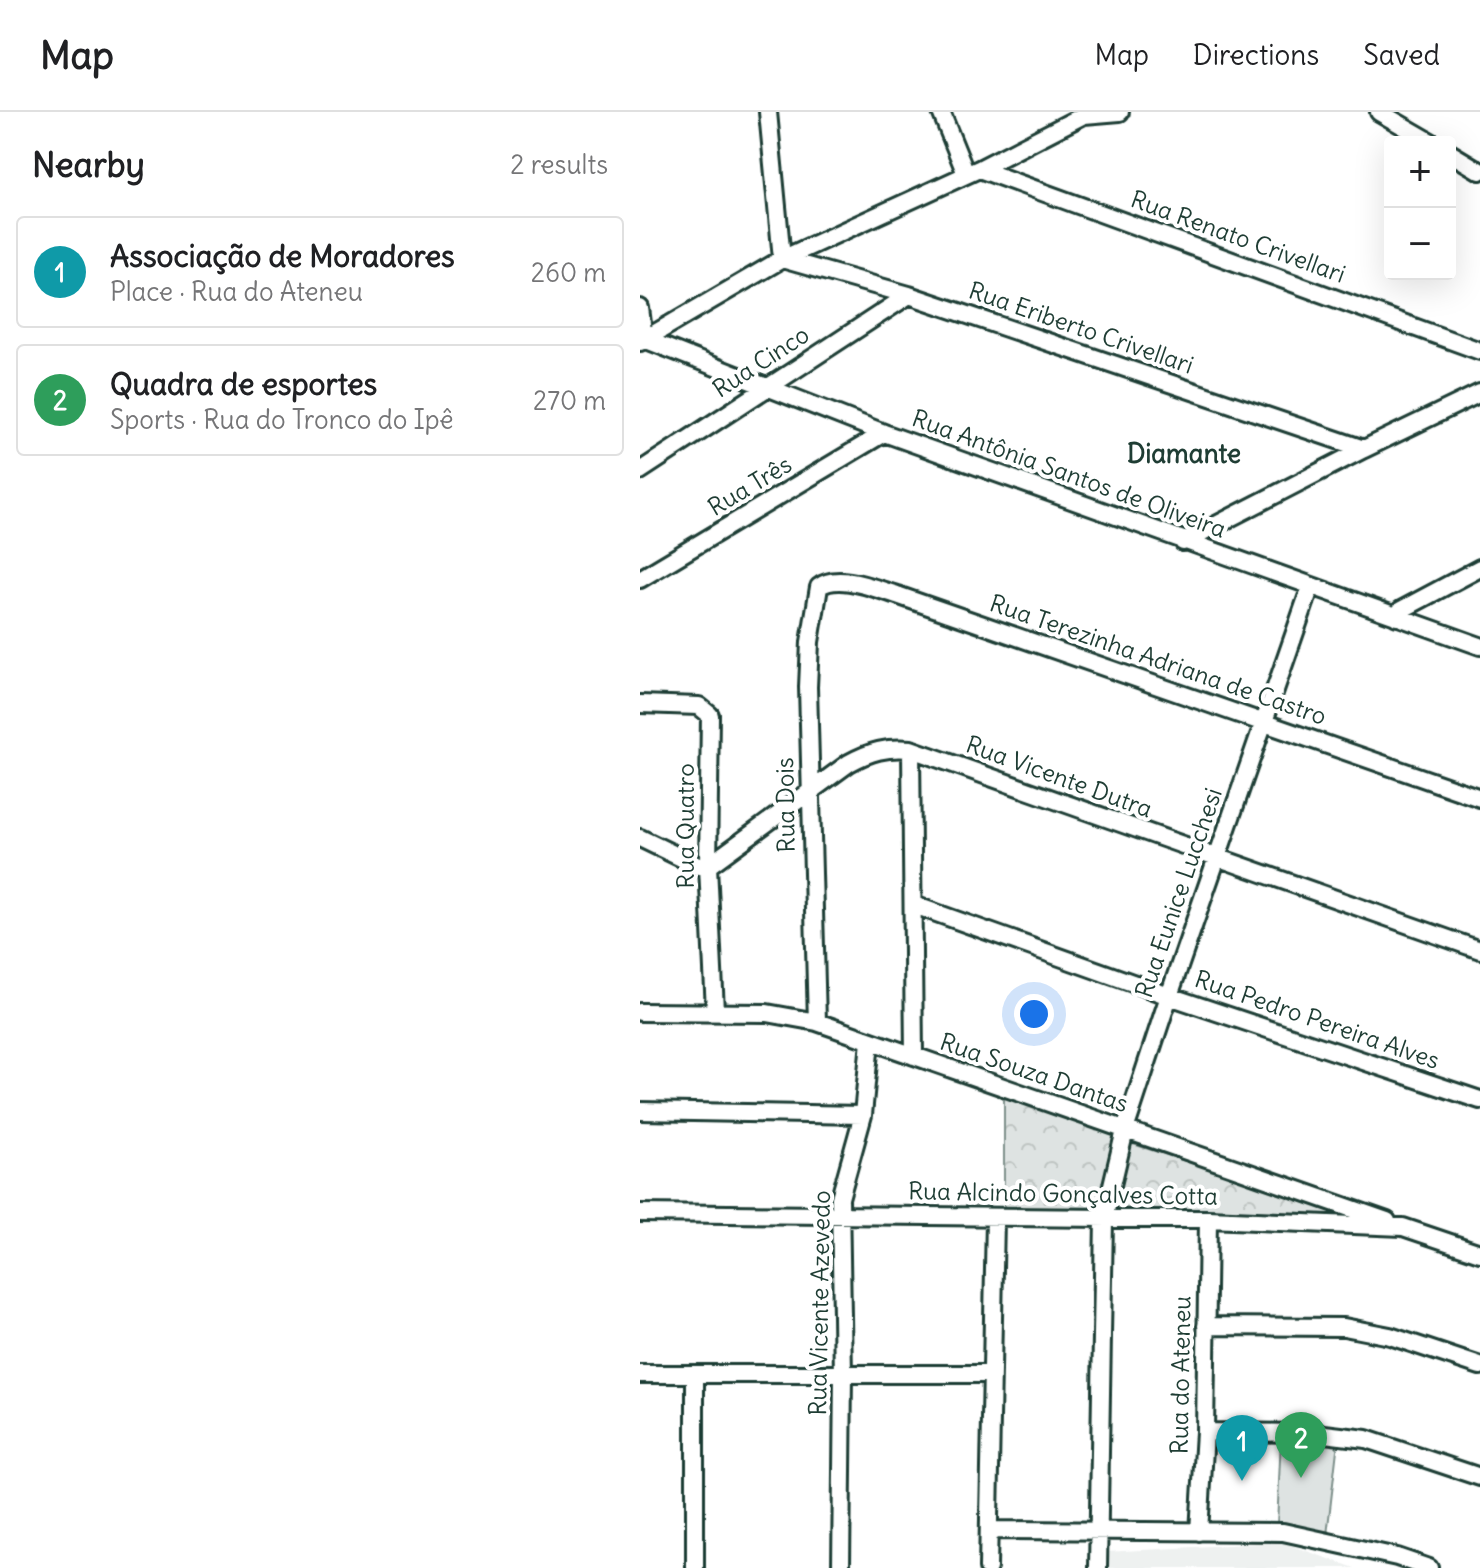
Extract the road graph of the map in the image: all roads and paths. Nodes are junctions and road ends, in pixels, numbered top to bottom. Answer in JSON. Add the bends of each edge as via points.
{"nodes":[{"id":1,"x":768,"y":112,"type":"edge"},
{"id":2,"x":941,"y":112,"type":"edge"},
{"id":3,"x":1120,"y":112,"type":"edge"},
{"id":4,"x":1379,"y":112,"type":"edge"},
{"id":5,"x":1084,"y":113,"type":"edge"},
{"id":6,"x":1421,"y":136,"type":"edge"},
{"id":7,"x":1456,"y":157,"type":"edge"},
{"id":8,"x":1480,"y":171,"type":"edge"},
{"id":9,"x":973,"y":172,"type":"junction"},
{"id":10,"x":782,"y":259,"type":"junction"},
{"id":11,"x":909,"y":295,"type":"junction"},
{"id":12,"x":640,"y":308,"type":"edge"},
{"id":13,"x":642,"y":340,"type":"edge"},
{"id":14,"x":1480,"y":351,"type":"edge"},
{"id":15,"x":766,"y":388,"type":"junction"},
{"id":16,"x":1480,"y":393,"type":"edge"},
{"id":17,"x":884,"y":433,"type":"junction"},
{"id":18,"x":1364,"y":449,"type":"junction"},
{"id":19,"x":640,"y":471,"type":"edge"},
{"id":20,"x":1183,"y":542,"type":"junction"},
{"id":21,"x":1480,"y":568,"type":"edge"},
{"id":22,"x":640,"y":579,"type":"edge"},
{"id":23,"x":1311,"y":586,"type":"junction"},
{"id":24,"x":819,"y":587,"type":"joint"},
{"id":25,"x":1397,"y":617,"type":"junction"},
{"id":26,"x":1480,"y":646,"type":"edge"},
{"id":27,"x":640,"y":704,"type":"edge"},
{"id":28,"x":1262,"y":722,"type":"junction"},
{"id":29,"x":911,"y":749,"type":"junction"},
{"id":30,"x":809,"y":792,"type":"junction"},
{"id":31,"x":1480,"y":798,"type":"edge"},
{"id":32,"x":640,"y":838,"type":"edge"},
{"id":33,"x":1216,"y":858,"type":"junction"},
{"id":34,"x":708,"y":866,"type":"junction"},
{"id":35,"x":914,"y":905,"type":"junction"},
{"id":36,"x":1480,"y":950,"type":"edge"},
{"id":37,"x":1169,"y":996,"type":"junction"},
{"id":38,"x":715,"y":1011,"type":"junction"},
{"id":39,"x":640,"y":1012,"type":"edge"},
{"id":40,"x":817,"y":1022,"type":"junction"},
{"id":41,"x":870,"y":1041,"type":"junction"},
{"id":42,"x":914,"y":1056,"type":"junction"},
{"id":43,"x":1480,"y":1100,"type":"edge"},
{"id":44,"x":640,"y":1111,"type":"edge"},
{"id":45,"x":863,"y":1115,"type":"junction"},
{"id":46,"x":1125,"y":1130,"type":"junction"},
{"id":47,"x":640,"y":1213,"type":"edge"},
{"id":48,"x":840,"y":1215,"type":"junction"},
{"id":49,"x":995,"y":1219,"type":"junction"},
{"id":50,"x":1104,"y":1219,"type":"junction"},
{"id":51,"x":1208,"y":1219,"type":"junction"},
{"id":52,"x":1403,"y":1227,"type":"junction"},
{"id":53,"x":1480,"y":1253,"type":"edge"},
{"id":54,"x":1206,"y":1326,"type":"junction"},
{"id":55,"x":1480,"y":1366,"type":"edge"},
{"id":56,"x":640,"y":1374,"type":"edge"},
{"id":57,"x":695,"y":1374,"type":"junction"},
{"id":58,"x":990,"y":1374,"type":"junction"},
{"id":59,"x":843,"y":1375,"type":"junction"},
{"id":60,"x":1205,"y":1432,"type":"junction"},
{"id":61,"x":1480,"y":1477,"type":"edge"},
{"id":62,"x":989,"y":1530,"type":"junction"},
{"id":63,"x":1098,"y":1531,"type":"junction"},
{"id":64,"x":1199,"y":1532,"type":"junction"},
{"id":65,"x":1395,"y":1562,"type":"edge"},
{"id":66,"x":695,"y":1568,"type":"edge"},
{"id":67,"x":841,"y":1568,"type":"edge"},
{"id":68,"x":988,"y":1568,"type":"edge"},
{"id":69,"x":1098,"y":1568,"type":"edge"},
{"id":70,"x":1429,"y":1568,"type":"edge"}],
"edges":[{"from":1,"to":10,"type":"street"},
{"from":2,"to":9,"type":"street"},
{"from":3,"to":5,"type":"street"},
{"from":4,"to":6,"type":"street"},
{"from":5,"to":9,"type":"street"},
{"from":7,"to":8,"type":"street"},
{"from":9,"to":10,"type":"street"},
{"from":9,"to":14,"type":"street","name":"Rua Renato Crivellari"},
{"from":10,"to":11,"type":"street","name":"Rua Eriberto Crivellari"},
{"from":10,"to":13,"type":"street"},
{"from":11,"to":15,"type":"street","name":"Rua Cinco"},
{"from":11,"to":18,"type":"street","name":"Rua Eriberto Crivellari"},
{"from":12,"to":13,"type":"street"},
{"from":13,"to":15,"type":"street","name":"Rua Antônia Santos de Oliveira"},
{"from":15,"to":17,"type":"street","name":"Rua Antônia Santos de Oliveira"},
{"from":15,"to":19,"type":"street","name":"Rua Cinco"},
{"from":16,"to":18,"type":"street"},
{"from":17,"to":20,"type":"street","name":"Rua Antônia Santos de Oliveira"},
{"from":17,"to":22,"type":"street","name":"Rua Três"},
{"from":18,"to":20,"type":"street"},
{"from":20,"to":23,"type":"street","name":"Rua Antônia Santos de Oliveira"},
{"from":21,"to":25,"type":"street"},
{"from":23,"to":25,"type":"street","name":"Rua Antônia Santos de Oliveira"},
{"from":23,"to":28,"type":"street","name":"Rua Eunice Lucchesi"},
{"from":24,"to":28,"type":"street","name":"Rua Terezinha Adriana de Castro","via":[[829,581],[852,583],[897,595]]},
{"from":24,"to":30,"type":"street","name":"Rua Dois","via":[[810,642]]},
{"from":25,"to":26,"type":"street","name":"Rua Antônia Santos de Oliveira"},
{"from":27,"to":34,"type":"street","name":"Rua Quatro","via":[[699,706],[710,715]]},
{"from":28,"to":31,"type":"street","name":"Rua Terezinha Adriana de Castro"},
{"from":28,"to":33,"type":"street","name":"Rua Eunice Lucchesi"},
{"from":29,"to":30,"type":"street","via":[[871,751]]},
{"from":29,"to":33,"type":"street","name":"Rua Vicente Dutra"},
{"from":29,"to":35,"type":"street"},
{"from":30,"to":34,"type":"street"},
{"from":30,"to":40,"type":"street","name":"Rua Dois"},
{"from":32,"to":34,"type":"street"},
{"from":33,"to":36,"type":"street","name":"Rua Vicente Dutra"},
{"from":33,"to":37,"type":"street","name":"Rua Eunice Lucchesi"},
{"from":34,"to":38,"type":"street","name":"Rua Quatro"},
{"from":35,"to":37,"type":"street","name":"Rua Pedro Pereira Alves"},
{"from":35,"to":42,"type":"street"},
{"from":37,"to":43,"type":"street","name":"Rua Pedro Pereira Alves"},
{"from":37,"to":46,"type":"street","name":"Rua Eunice Lucchesi"},
{"from":38,"to":39,"type":"street","name":"Rua Souza Dantas"},
{"from":38,"to":40,"type":"street","name":"Rua Souza Dantas"},
{"from":40,"to":41,"type":"street","name":"Rua Souza Dantas"},
{"from":41,"to":42,"type":"street","name":"Rua Souza Dantas"},
{"from":41,"to":45,"type":"street","name":"Rua Vicente Azevedo"},
{"from":42,"to":46,"type":"street","name":"Rua Souza Dantas"},
{"from":44,"to":45,"type":"street"},
{"from":45,"to":48,"type":"street","name":"Rua Vicente Azevedo"},
{"from":46,"to":50,"type":"street","name":"Rua Eunice Lucchesi"},
{"from":46,"to":52,"type":"street","name":"Rua Souza Dantas"},
{"from":47,"to":48,"type":"street","name":"Rua Alcindo Gonçalves Cotta"},
{"from":48,"to":49,"type":"street","name":"Rua Alcindo Gonçalves Cotta"},
{"from":48,"to":59,"type":"street","name":"Rua Vicente Azevedo"},
{"from":49,"to":50,"type":"street","name":"Rua Alcindo Gonçalves Cotta"},
{"from":49,"to":58,"type":"street"},
{"from":50,"to":51,"type":"street","name":"Rua Alcindo Gonçalves Cotta"},
{"from":50,"to":63,"type":"street","name":"Rua Eunice Lucchesi"},
{"from":51,"to":52,"type":"street","name":"Rua Alcindo Gonçalves Cotta"},
{"from":51,"to":54,"type":"street","name":"Rua do Ateneu"},
{"from":52,"to":53,"type":"street","name":"Rua Alcindo Gonçalves Cotta"},
{"from":54,"to":55,"type":"street","via":[[1344,1327],[1390,1336]]},
{"from":54,"to":60,"type":"street","name":"Rua do Ateneu"},
{"from":56,"to":57,"type":"street"},
{"from":57,"to":59,"type":"street"},
{"from":57,"to":66,"type":"street"},
{"from":58,"to":59,"type":"street"},
{"from":58,"to":62,"type":"street"},
{"from":59,"to":67,"type":"street","name":"Rua Vicente Azevedo"},
{"from":60,"to":61,"type":"street","via":[[1366,1439]]},
{"from":60,"to":64,"type":"street","name":"Rua do Ateneu"},
{"from":62,"to":63,"type":"street"},
{"from":62,"to":68,"type":"street"},
{"from":63,"to":64,"type":"street"},
{"from":63,"to":69,"type":"street","name":"Rua Eunice Lucchesi"},
{"from":64,"to":65,"type":"street","via":[[1283,1532]]},
{"from":65,"to":70,"type":"street"}]}
